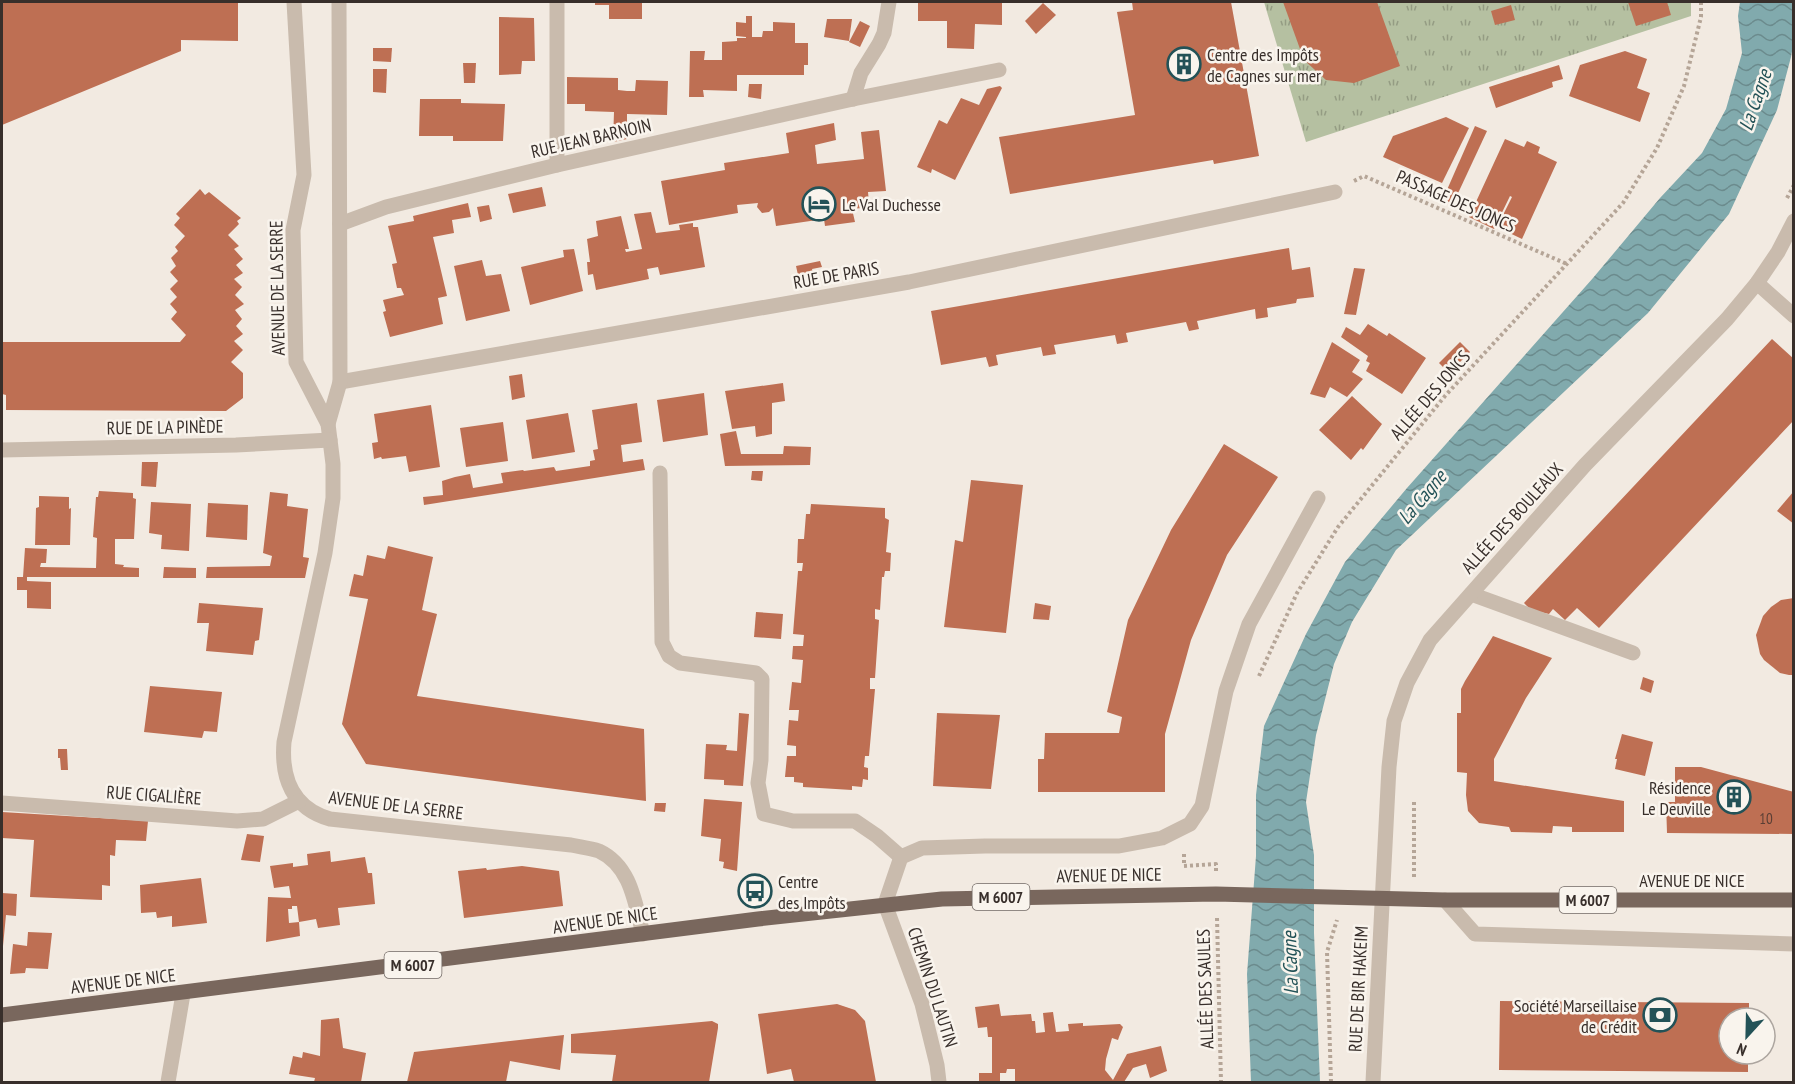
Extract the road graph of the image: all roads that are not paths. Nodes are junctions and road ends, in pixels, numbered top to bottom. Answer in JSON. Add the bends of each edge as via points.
{"nodes":[{"id":1,"x":294,"y":2,"type":"edge"},
{"id":2,"x":339,"y":2,"type":"edge"},
{"id":3,"x":557,"y":2,"type":"edge"},
{"id":4,"x":889,"y":2,"type":"edge"},
{"id":5,"x":999,"y":70,"type":"dead end"},
{"id":6,"x":854,"y":99,"type":"junction"},
{"id":7,"x":556,"y":165,"type":"junction"},
{"id":8,"x":1335,"y":192,"type":"road end"},
{"id":9,"x":1794,"y":221,"type":"edge"},
{"id":10,"x":340,"y":224,"type":"junction"},
{"id":11,"x":1757,"y":283,"type":"junction"},
{"id":12,"x":1794,"y":316,"type":"edge"},
{"id":13,"x":340,"y":382,"type":"junction"},
{"id":14,"x":329,"y":432,"type":"junction"},
{"id":15,"x":2,"y":450,"type":"edge"},
{"id":16,"x":660,"y":473,"type":"dead end"},
{"id":17,"x":1318,"y":498,"type":"dead end"},
{"id":18,"x":1471,"y":594,"type":"junction"},
{"id":19,"x":1633,"y":652,"type":"dead end"},
{"id":20,"x":299,"y":801,"type":"junction"},
{"id":21,"x":2,"y":803,"type":"edge"},
{"id":22,"x":901,"y":857,"type":"junction"},
{"id":23,"x":1382,"y":898,"type":"junction"},
{"id":24,"x":1444,"y":900,"type":"junction"},
{"id":25,"x":1794,"y":900,"type":"edge"},
{"id":26,"x":885,"y":904,"type":"junction"},
{"id":27,"x":643,"y":934,"type":"junction"},
{"id":28,"x":1794,"y":944,"type":"edge"},
{"id":29,"x":183,"y":994,"type":"junction"},
{"id":30,"x":2,"y":1015,"type":"edge"},
{"id":31,"x":168,"y":1083,"type":"edge"},
{"id":32,"x":939,"y":1083,"type":"edge"},
{"id":33,"x":1373,"y":1083,"type":"edge"}],
"edges":[{"from":1,"to":14,"type":"street","name":"AVENUE DE LA SERRE","via":[[304,175],[293,230],[296,362]]},
{"from":2,"to":10,"type":"street","name":"AVENUE DE LA SERRE"},
{"from":3,"to":7,"type":"street"},
{"from":4,"to":6,"type":"street","via":[[884,33],[861,73]]},
{"from":5,"to":6,"type":"street","name":"RUE JEAN BARNOIN"},
{"from":6,"to":7,"type":"street","name":"RUE JEAN BARNOIN"},
{"from":7,"to":10,"type":"street","name":"RUE JEAN BARNOIN","via":[[386,207]]},
{"from":8,"to":13,"type":"street","name":"RUE DE PARIS","via":[[902,283]]},
{"from":9,"to":11,"type":"street","name":"ALLÉE DES BOULEAUX"},
{"from":10,"to":13,"type":"street","name":"AVENUE DE LA SERRE"},
{"from":11,"to":12,"type":"street"},
{"from":11,"to":18,"type":"street","name":"ALLÉE DES BOULEAUX","via":[[1585,465]]},
{"from":13,"to":14,"type":"street","name":"AVENUE DE LA SERRE"},
{"from":14,"to":15,"type":"street","name":"RUE DE LA PINÈDE","via":[[236,445]]},
{"from":14,"to":20,"type":"street","name":"AVENUE DE LA SERRE","via":[[332,509],[283,752],[285,778]]},
{"from":16,"to":22,"type":"street","via":[[662,642],[669,656],[681,663],[756,673],[762,679],[758,783],[764,814],[794,821],[855,821]]},
{"from":17,"to":22,"type":"street","via":[[1249,624],[1226,691],[1202,806],[1190,824],[1162,838],[1119,846],[922,848]]},
{"from":18,"to":19,"type":"street"},
{"from":18,"to":23,"type":"street","name":"ALLÉE DES BOULEAUX","via":[[1430,640],[1407,683],[1394,721]]},
{"from":20,"to":21,"type":"street","name":"RUE CIGALIÈRE","via":[[263,819],[237,821]]},
{"from":20,"to":27,"type":"street","name":"AVENUE DE LA SERRE","via":[[311,812],[343,821],[596,850],[622,869]]},
{"from":22,"to":26,"type":"street"},
{"from":23,"to":24,"type":"main road","name":"AVENUE DE NICE","number":"M 6007"},
{"from":23,"to":26,"type":"main road","name":"AVENUE DE NICE","number":"M 6007","via":[[1216,894],[964,898]]},
{"from":23,"to":33,"type":"street","name":"RUE DE BIR HAKEIM"},
{"from":24,"to":25,"type":"main road","name":"AVENUE DE NICE","number":"M 6007"},
{"from":24,"to":28,"type":"street","via":[[1475,934]]},
{"from":26,"to":27,"type":"main road","name":"AVENUE DE NICE","number":"M 6007"},
{"from":26,"to":32,"type":"street","name":"CHEMIN DU LAUTIN","via":[[922,1004]]},
{"from":27,"to":29,"type":"main road","name":"AVENUE DE NICE","number":"M 6007"},
{"from":29,"to":30,"type":"main road","name":"AVENUE DE NICE","number":"M 6007"},
{"from":29,"to":31,"type":"street"}]}
